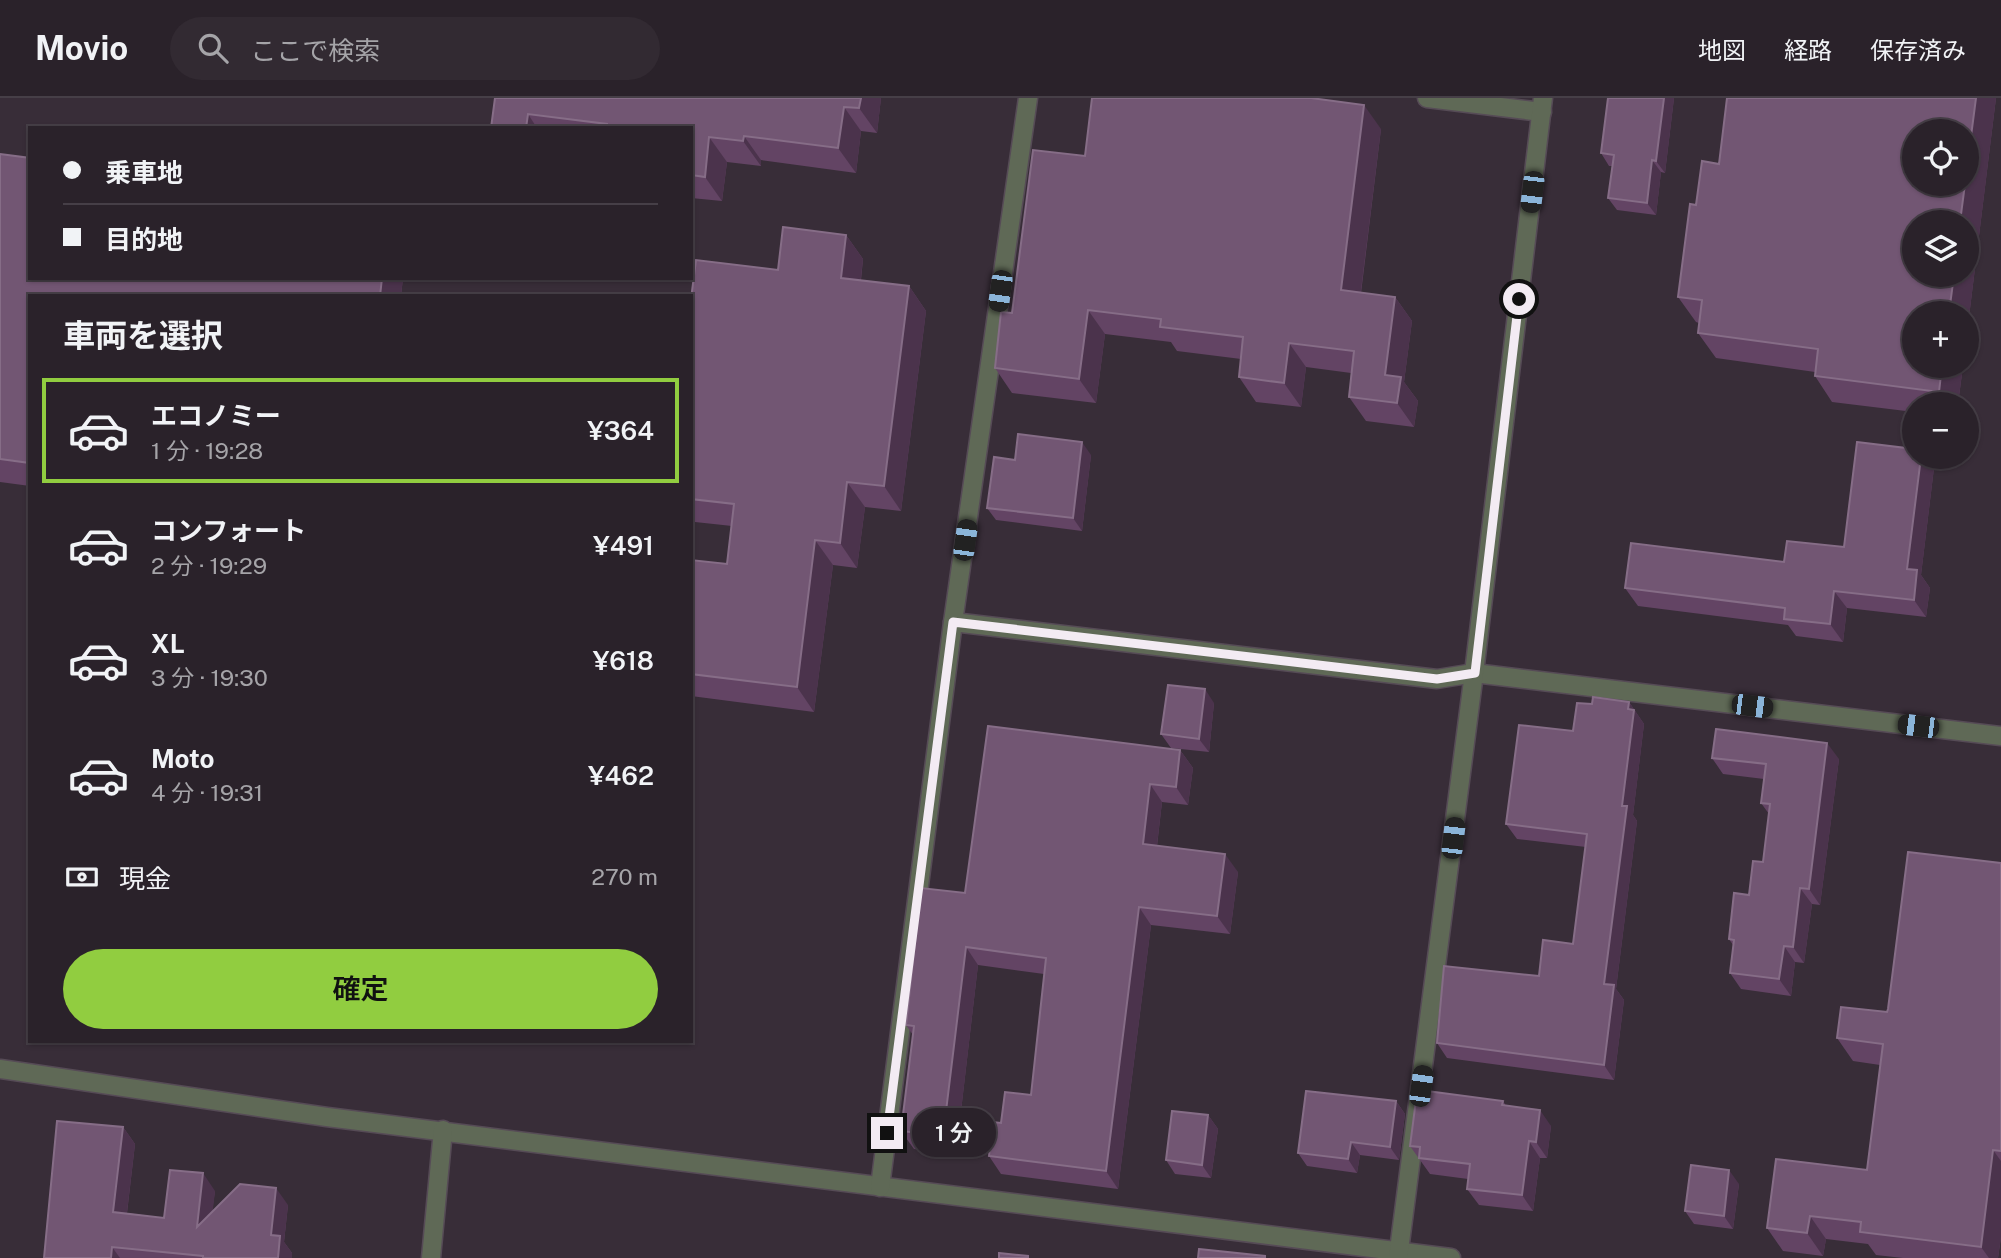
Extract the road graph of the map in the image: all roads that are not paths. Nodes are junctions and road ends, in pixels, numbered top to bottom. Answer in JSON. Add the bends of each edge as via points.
{"nodes":[{"id":1,"x":1028,"y":98,"type":"edge"},
{"id":2,"x":1427,"y":98,"type":"edge"},
{"id":3,"x":1543,"y":105,"type":"edge"},
{"id":4,"x":953,"y":622,"type":"junction"},
{"id":5,"x":1475,"y":673,"type":"junction"},
{"id":6,"x":2001,"y":736,"type":"edge"},
{"id":7,"x":0,"y":1069,"type":"edge"},
{"id":8,"x":443,"y":1130,"type":"junction"},
{"id":9,"x":880,"y":1186,"type":"junction"},
{"id":10,"x":1399,"y":1255,"type":"edge"},
{"id":11,"x":431,"y":1258,"type":"edge"},
{"id":12,"x":1451,"y":1258,"type":"edge"}],
"edges":[{"from":1,"to":4,"type":"street"},
{"from":2,"to":3,"type":"street"},
{"from":3,"to":5,"type":"street"},
{"from":4,"to":5,"type":"street","via":[[1437,679]]},
{"from":4,"to":9,"type":"street"},
{"from":5,"to":6,"type":"street"},
{"from":5,"to":10,"type":"street"},
{"from":7,"to":8,"type":"street"},
{"from":8,"to":9,"type":"street"},
{"from":8,"to":11,"type":"street"},
{"from":9,"to":10,"type":"street"},
{"from":10,"to":12,"type":"street"}]}
